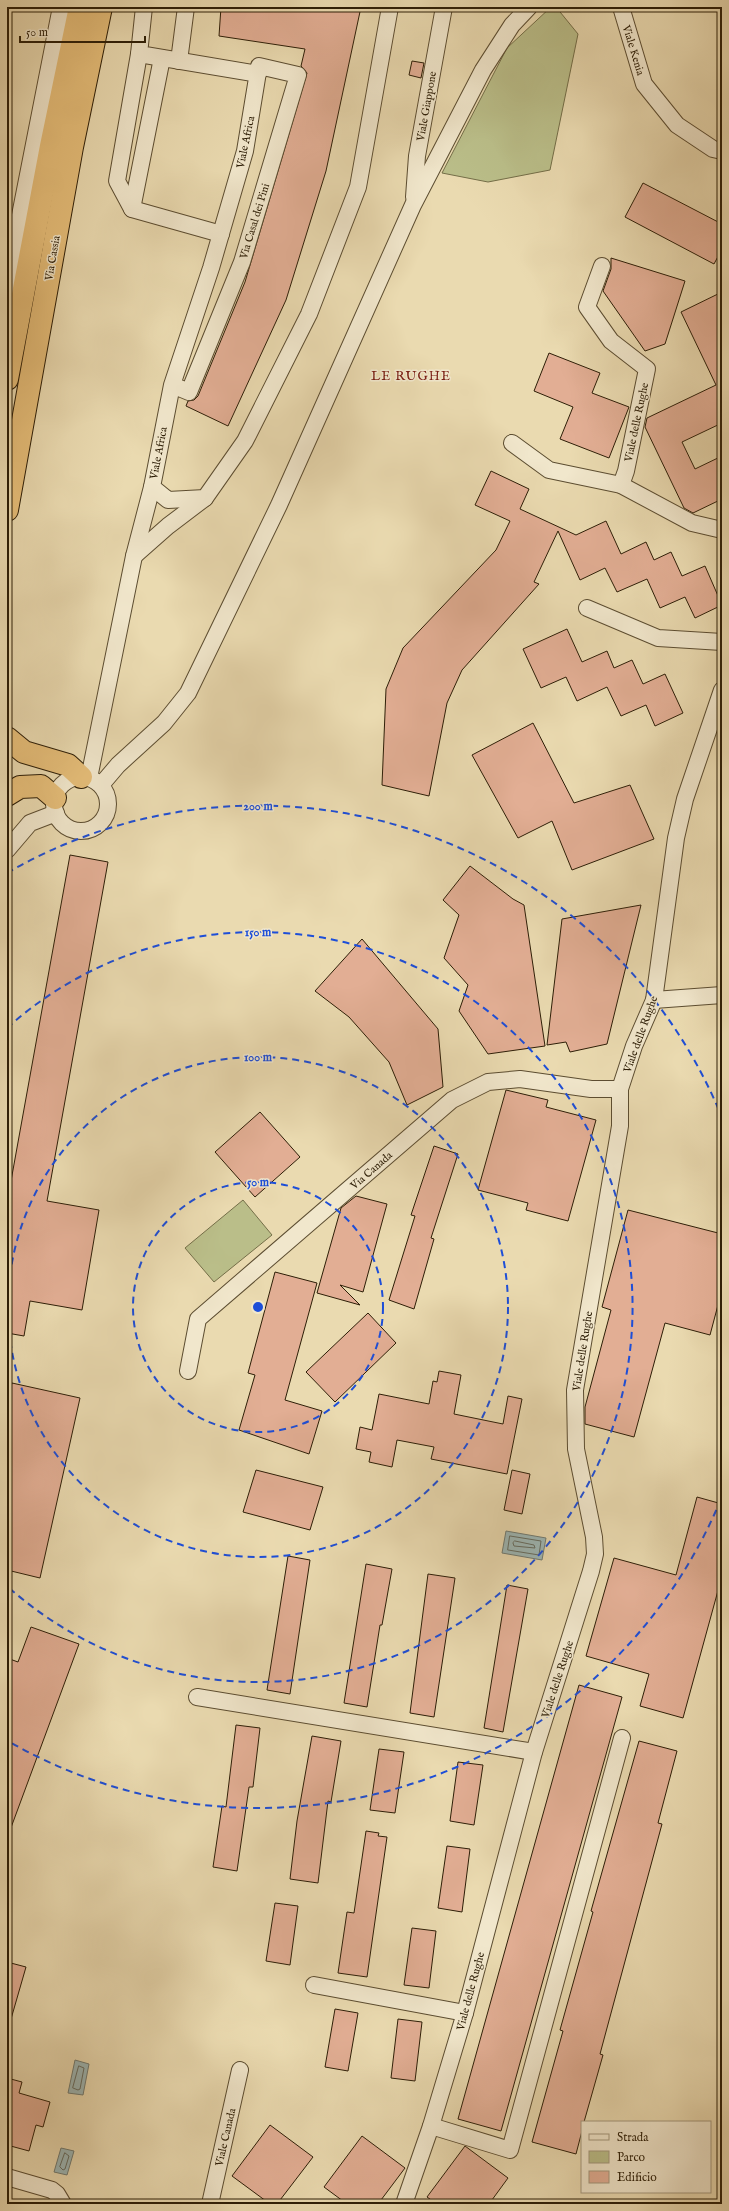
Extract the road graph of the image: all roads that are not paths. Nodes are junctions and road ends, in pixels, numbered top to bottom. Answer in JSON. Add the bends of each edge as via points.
{"nodes":[{"id":1,"x":63,"y":7,"type":"edge"},
{"id":2,"x":80,"y":7,"type":"edge"},
{"id":3,"x":100,"y":7,"type":"edge"},
{"id":4,"x":144,"y":7,"type":"edge"},
{"id":5,"x":186,"y":7,"type":"edge"},
{"id":6,"x":390,"y":7,"type":"edge"},
{"id":7,"x":444,"y":7,"type":"edge"},
{"id":8,"x":458,"y":7,"type":"edge"},
{"id":9,"x":529,"y":7,"type":"edge"},
{"id":10,"x":621,"y":7,"type":"edge"},
{"id":11,"x":441,"y":24,"type":"junction"},
{"id":12,"x":139,"y":54,"type":"junction"},
{"id":13,"x":162,"y":58,"type":"junction"},
{"id":14,"x":179,"y":61,"type":"junction"},
{"id":15,"x":258,"y":74,"type":"junction"},
{"id":16,"x":722,"y":151,"type":"edge"},
{"id":17,"x":414,"y":205,"type":"junction"},
{"id":18,"x":132,"y":209,"type":"junction"},
{"id":19,"x":221,"y":234,"type":"junction"},
{"id":20,"x":602,"y":266,"type":"dead end"},
{"id":21,"x":7,"y":292,"type":"edge"},
{"id":22,"x":7,"y":379,"type":"edge"},
{"id":23,"x":172,"y":385,"type":"junction"},
{"id":24,"x":512,"y":443,"type":"dead end"},
{"id":25,"x":621,"y":486,"type":"junction"},
{"id":26,"x":152,"y":487,"type":"junction"},
{"id":27,"x":205,"y":498,"type":"junction"},
{"id":28,"x":7,"y":510,"type":"edge"},
{"id":29,"x":722,"y":530,"type":"edge"},
{"id":30,"x":134,"y":556,"type":"junction"},
{"id":31,"x":587,"y":608,"type":"dead end"},
{"id":32,"x":722,"y":642,"type":"edge"},
{"id":33,"x":722,"y":690,"type":"edge"},
{"id":34,"x":7,"y":738,"type":"edge"},
{"id":35,"x":90,"y":780,"type":"junction"},
{"id":36,"x":7,"y":795,"type":"edge"},
{"id":37,"x":55,"y":806,"type":"junction"},
{"id":38,"x":7,"y":850,"type":"edge"},
{"id":39,"x":722,"y":995,"type":"edge"},
{"id":40,"x":654,"y":1000,"type":"junction"},
{"id":41,"x":620,"y":1089,"type":"junction"},
{"id":42,"x":188,"y":1371,"type":"dead end"},
{"id":43,"x":197,"y":1697,"type":"dead end"},
{"id":44,"x":622,"y":1738,"type":"dead end"},
{"id":45,"x":534,"y":1752,"type":"junction"},
{"id":46,"x":314,"y":1985,"type":"dead end"},
{"id":47,"x":465,"y":2013,"type":"junction"},
{"id":48,"x":240,"y":2070,"type":"dead end"},
{"id":49,"x":431,"y":2126,"type":"junction"},
{"id":50,"x":7,"y":2177,"type":"edge"},
{"id":51,"x":63,"y":2204,"type":"edge"},
{"id":52,"x":210,"y":2204,"type":"edge"},
{"id":53,"x":404,"y":2204,"type":"edge"}],
"edges":[{"from":1,"to":21,"type":"street"},
{"from":2,"to":22,"type":"highway","name":"Via Cassia"},
{"from":3,"to":28,"type":"highway","name":"Via Cassia","via":[[72,147]]},
{"from":4,"to":12,"type":"street"},
{"from":5,"to":14,"type":"street"},
{"from":6,"to":27,"type":"street","via":[[358,187],[309,314],[245,441]]},
{"from":7,"to":11,"type":"street","name":"Viale Giappone"},
{"from":8,"to":11,"type":"street"},
{"from":9,"to":17,"type":"street","via":[[512,25],[483,70]]},
{"from":10,"to":16,"type":"street","name":"Viale Kenia","via":[[644,84],[678,125],[713,149]]},
{"from":11,"to":17,"type":"street","name":"Viale Giappone","via":[[417,156]]},
{"from":12,"to":13,"type":"street"},
{"from":12,"to":18,"type":"street","via":[[117,181]]},
{"from":13,"to":14,"type":"street"},
{"from":13,"to":18,"type":"street"},
{"from":14,"to":15,"type":"street"},
{"from":15,"to":19,"type":"street","name":"Viale Africa","via":[[245,151]]},
{"from":15,"to":23,"type":"street","name":"Via Casal dei Pini","via":[[259,66],[298,75],[236,276],[189,392]]},
{"from":17,"to":35,"type":"street","via":[[279,505],[188,693],[164,723],[118,764]]},
{"from":18,"to":19,"type":"street"},
{"from":19,"to":23,"type":"street","name":"Viale Africa"},
{"from":20,"to":25,"type":"street","name":"Viale delle Rughe","via":[[587,307],[611,341],[647,370]]},
{"from":23,"to":26,"type":"street","name":"Viale Africa"},
{"from":24,"to":25,"type":"street","via":[[549,470]]},
{"from":25,"to":29,"type":"street","via":[[692,523]]},
{"from":26,"to":27,"type":"street","name":"Viale Africa","via":[[168,500]]},
{"from":26,"to":30,"type":"street"},
{"from":27,"to":30,"type":"street"},
{"from":30,"to":35,"type":"street"},
{"from":31,"to":32,"type":"street","via":[[658,638]]},
{"from":33,"to":40,"type":"street","name":"Viale delle Rughe","via":[[685,799],[676,838]]},
{"from":34,"to":35,"type":"highway","via":[[24,752],[68,765]]},
{"from":35,"to":37,"type":"street","via":[[66,782],[57,792]]},
{"from":35,"to":37,"type":"street","via":[[108,799],[106,817],[94,828],[82,831],[69,828],[63,824]]},
{"from":36,"to":37,"type":"highway","via":[[20,787],[41,786]]},
{"from":37,"to":38,"type":"street","via":[[30,823]]},
{"from":39,"to":40,"type":"street"},
{"from":40,"to":41,"type":"street","name":"Viale delle Rughe","via":[[634,1046]]},
{"from":41,"to":42,"type":"street","name":"Via Canada","via":[[591,1089],[520,1079],[488,1082],[452,1100],[198,1319]]},
{"from":41,"to":45,"type":"street","name":"Viale delle Rughe","via":[[620,1126],[576,1390],[576,1449],[594,1537],[595,1554]]},
{"from":43,"to":45,"type":"street"},
{"from":44,"to":49,"type":"street","via":[[510,2150]]},
{"from":45,"to":47,"type":"street","name":"Viale delle Rughe"},
{"from":46,"to":47,"type":"street"},
{"from":47,"to":49,"type":"street","name":"Viale delle Rughe"},
{"from":48,"to":52,"type":"street","name":"Viale Canada"},
{"from":49,"to":53,"type":"street","name":"Viale delle Rughe"},
{"from":50,"to":51,"type":"street","via":[[52,2190]]}]}
